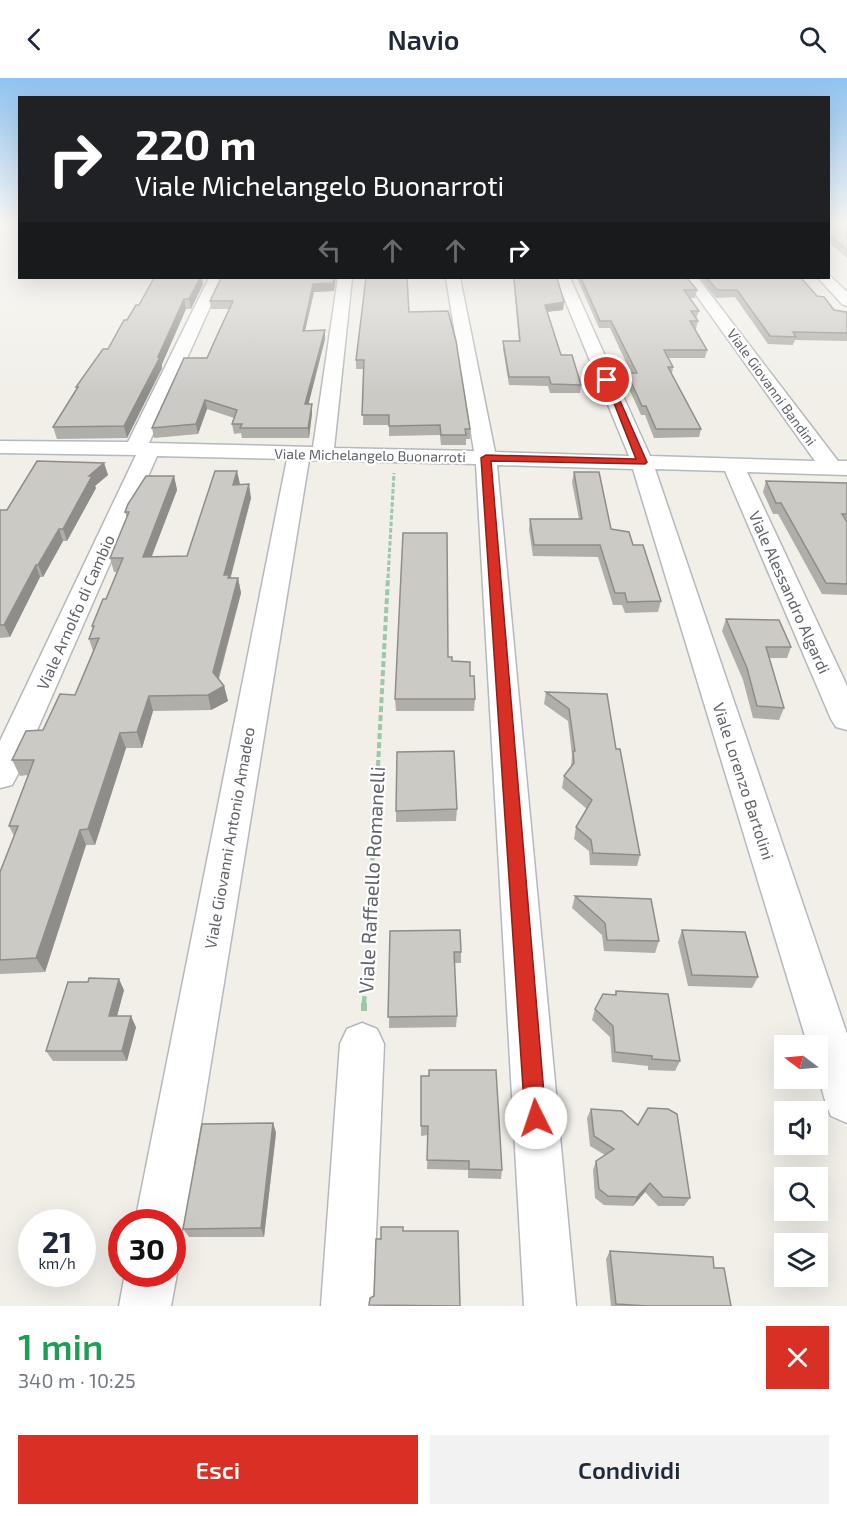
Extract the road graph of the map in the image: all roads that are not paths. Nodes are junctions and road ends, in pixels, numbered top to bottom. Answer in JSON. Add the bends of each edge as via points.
{"nodes":[{"id":1,"x":215,"y":279,"type":"edge"},
{"id":2,"x":345,"y":279,"type":"edge"},
{"id":3,"x":453,"y":279,"type":"edge"},
{"id":4,"x":564,"y":279,"type":"edge"},
{"id":5,"x":692,"y":279,"type":"edge"},
{"id":6,"x":826,"y":279,"type":"edge"},
{"id":7,"x":847,"y":301,"type":"edge"},
{"id":8,"x":0,"y":447,"type":"edge"},
{"id":9,"x":142,"y":448,"type":"junction"},
{"id":10,"x":311,"y":454,"type":"junction"},
{"id":11,"x":486,"y":458,"type":"junction"},
{"id":12,"x":642,"y":462,"type":"junction"},
{"id":13,"x":733,"y":464,"type":"junction"},
{"id":14,"x":839,"y":467,"type":"edge"},
{"id":15,"x":847,"y":719,"type":"edge"},
{"id":16,"x":0,"y":776,"type":"edge"},
{"id":17,"x":363,"y":1044,"type":"road end"},
{"id":18,"x":847,"y":1100,"type":"edge"},
{"id":19,"x":163,"y":1209,"type":"edge"},
{"id":20,"x":149,"y":1287,"type":"edge"},
{"id":21,"x":145,"y":1306,"type":"edge"},
{"id":22,"x":347,"y":1306,"type":"edge"},
{"id":23,"x":550,"y":1306,"type":"edge"}],
"edges":[{"from":1,"to":9,"type":"street","name":"Viale Arnolfo di Cambio"},
{"from":2,"to":10,"type":"street","name":"Viale Giovanni Antonio Amadeo"},
{"from":3,"to":11,"type":"street"},
{"from":4,"to":12,"type":"street","name":"Viale Lorenzo Bartolini"},
{"from":5,"to":14,"type":"street","name":"Viale Giovanni Bandini"},
{"from":6,"to":7,"type":"street"},
{"from":8,"to":9,"type":"street","name":"Viale Michelangelo Buonarroti"},
{"from":9,"to":10,"type":"street","name":"Viale Michelangelo Buonarroti"},
{"from":9,"to":16,"type":"street","name":"Viale Arnolfo di Cambio"},
{"from":10,"to":11,"type":"street","name":"Viale Michelangelo Buonarroti"},
{"from":10,"to":19,"type":"street","name":"Viale Giovanni Antonio Amadeo"},
{"from":11,"to":12,"type":"street","name":"Viale Michelangelo Buonarroti"},
{"from":11,"to":23,"type":"street"},
{"from":12,"to":13,"type":"street","name":"Viale Michelangelo Buonarroti"},
{"from":12,"to":18,"type":"street","name":"Viale Lorenzo Bartolini"},
{"from":13,"to":14,"type":"street","name":"Viale Michelangelo Buonarroti"},
{"from":13,"to":15,"type":"street","name":"Viale Alessandro Algardi"},
{"from":17,"to":22,"type":"street"},
{"from":20,"to":21,"type":"street"}]}
